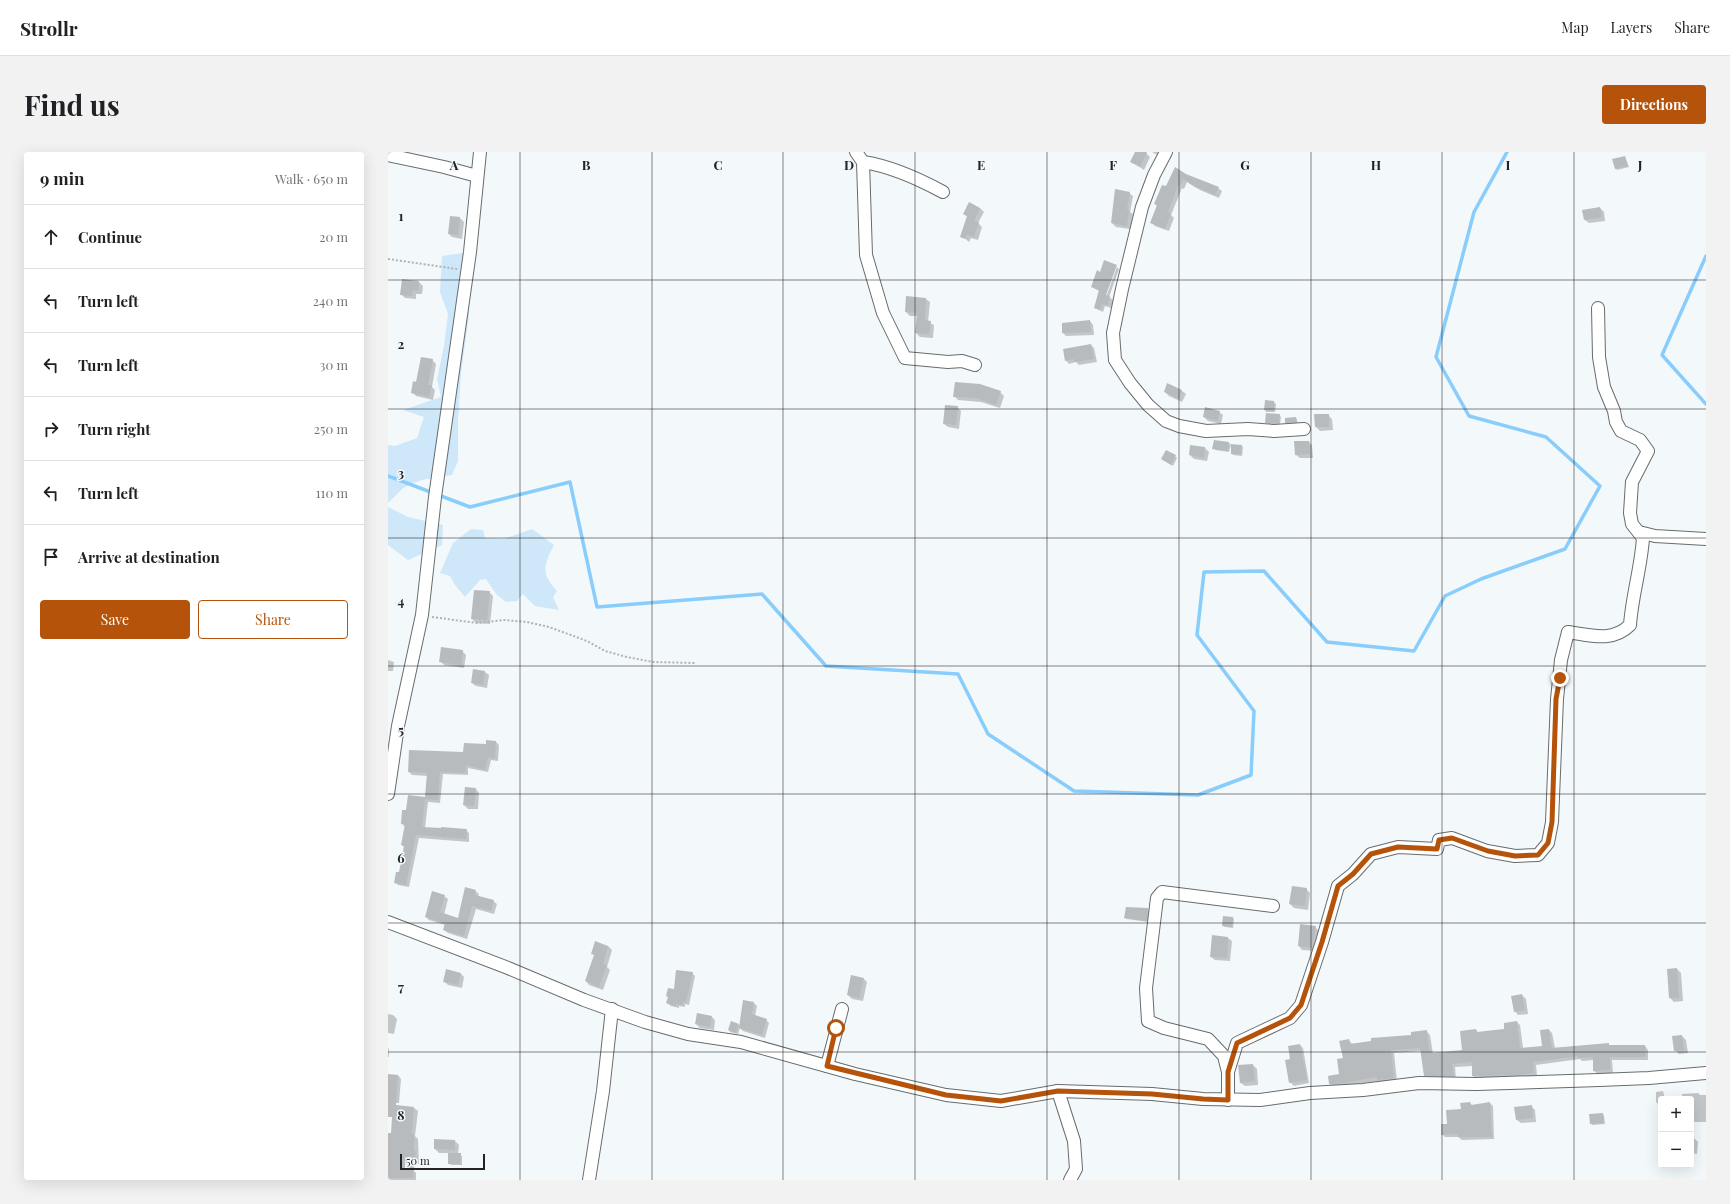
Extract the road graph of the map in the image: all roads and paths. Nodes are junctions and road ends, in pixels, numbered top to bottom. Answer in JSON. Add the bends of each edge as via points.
{"nodes":[{"id":1,"x":480,"y":152,"type":"edge"},
{"id":2,"x":1166,"y":152,"type":"edge"},
{"id":3,"x":388,"y":155,"type":"edge"},
{"id":4,"x":859,"y":157,"type":"edge"},
{"id":5,"x":477,"y":176,"type":"junction"},
{"id":6,"x":943,"y":192,"type":"dead end"},
{"id":7,"x":388,"y":260,"type":"edge"},
{"id":8,"x":468,"y":271,"type":"junction"},
{"id":9,"x":1598,"y":308,"type":"dead end"},
{"id":10,"x":975,"y":365,"type":"dead end"},
{"id":11,"x":1304,"y":429,"type":"dead end"},
{"id":12,"x":1638,"y":532,"type":"junction"},
{"id":13,"x":1706,"y":539,"type":"edge"},
{"id":14,"x":422,"y":615,"type":"junction"},
{"id":15,"x":695,"y":663,"type":"dead end"},
{"id":16,"x":388,"y":794,"type":"edge"},
{"id":17,"x":1273,"y":906,"type":"dead end"},
{"id":18,"x":388,"y":922,"type":"edge"},
{"id":19,"x":612,"y":1009,"type":"junction"},
{"id":20,"x":842,"y":1009,"type":"dead end"},
{"id":21,"x":827,"y":1066,"type":"junction"},
{"id":22,"x":1228,"y":1072,"type":"junction"},
{"id":23,"x":1706,"y":1073,"type":"edge"},
{"id":24,"x":1058,"y":1091,"type":"junction"},
{"id":25,"x":1228,"y":1100,"type":"junction"},
{"id":26,"x":589,"y":1180,"type":"edge"},
{"id":27,"x":1070,"y":1180,"type":"edge"}],
"edges":[{"from":1,"to":5,"type":"street"},
{"from":2,"to":11,"type":"street","via":[[1142,207],[1122,289],[1113,333],[1116,360],[1148,405],[1166,421],[1179,426],[1206,431]]},
{"from":3,"to":5,"type":"street"},
{"from":4,"to":6,"type":"street"},
{"from":4,"to":10,"type":"street","via":[[866,255],[883,313],[905,358],[962,361]]},
{"from":5,"to":8,"type":"street"},
{"from":7,"to":8,"type":"path"},
{"from":8,"to":14,"type":"street","via":[[435,497]]},
{"from":9,"to":12,"type":"street","via":[[1599,357],[1604,387],[1616,422],[1621,432],[1640,440],[1648,451],[1632,482],[1630,514],[1632,524]]},
{"from":12,"to":13,"type":"street","via":[[1655,536]]},
{"from":12,"to":22,"type":"street","via":[[1643,538],[1642,556],[1631,602],[1630,625],[1622,633],[1600,637],[1568,632],[1556,699],[1552,822],[1548,843],[1538,855],[1515,856],[1488,851],[1452,838],[1439,840],[1437,849],[1398,847],[1371,854],[1338,886],[1301,1005],[1290,1018],[1237,1043]]},
{"from":14,"to":15,"type":"path","via":[[477,623],[504,620],[527,622],[549,627],[587,641],[605,651],[627,657],[653,662]]},
{"from":14,"to":16,"type":"street","via":[[398,726]]},
{"from":17,"to":22,"type":"street","via":[[1162,892],[1157,898],[1146,988],[1148,1021],[1164,1028],[1208,1039],[1224,1056]]},
{"from":18,"to":19,"type":"street"},
{"from":19,"to":21,"type":"street","via":[[645,1022],[688,1034],[741,1042]]},
{"from":19,"to":26,"type":"street","via":[[603,1091]]},
{"from":20,"to":21,"type":"street"},
{"from":21,"to":24,"type":"street","via":[[946,1095],[1001,1101]]},
{"from":22,"to":25,"type":"street"},
{"from":23,"to":25,"type":"street","via":[[1599,1080],[1419,1083],[1260,1100]]},
{"from":24,"to":25,"type":"street"},
{"from":24,"to":27,"type":"street","via":[[1074,1142],[1076,1168]]}]}
